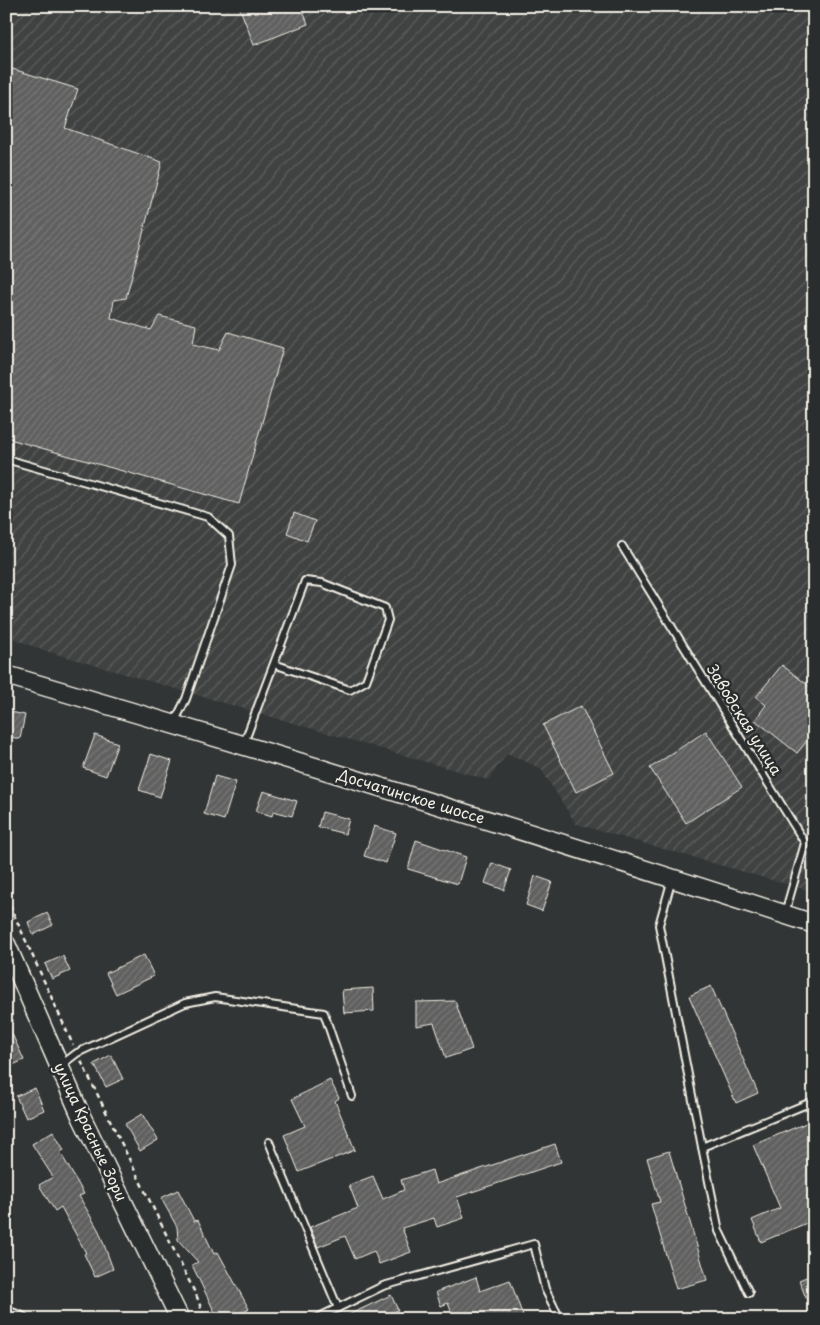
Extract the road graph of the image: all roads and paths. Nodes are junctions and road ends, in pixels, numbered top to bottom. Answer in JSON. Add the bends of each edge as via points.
{"nodes":[{"id":1,"x":6,"y":459,"type":"edge"},
{"id":2,"x":622,"y":546,"type":"dead end"},
{"id":3,"x":274,"y":664,"type":"junction"},
{"id":4,"x":6,"y":675,"type":"edge"},
{"id":5,"x":173,"y":724,"type":"junction"},
{"id":6,"x":243,"y":746,"type":"junction"},
{"id":7,"x":672,"y":878,"type":"junction"},
{"id":8,"x":6,"y":897,"type":"edge"},
{"id":9,"x":784,"y":914,"type":"junction"},
{"id":10,"x":814,"y":924,"type":"edge"},
{"id":11,"x":6,"y":944,"type":"edge"},
{"id":12,"x":77,"y":1053,"type":"junction"},
{"id":13,"x":59,"y":1066,"type":"junction"},
{"id":14,"x":352,"y":1096,"type":"dead end"},
{"id":15,"x":814,"y":1100,"type":"edge"},
{"id":16,"x":270,"y":1142,"type":"dead end"},
{"id":17,"x":702,"y":1147,"type":"junction"},
{"id":18,"x":749,"y":1294,"type":"dead end"},
{"id":19,"x":338,"y":1308,"type":"junction"},
{"id":20,"x":6,"y":1313,"type":"edge"},
{"id":21,"x":22,"y":1319,"type":"edge"},
{"id":22,"x":180,"y":1319,"type":"edge"},
{"id":23,"x":205,"y":1319,"type":"edge"},
{"id":24,"x":315,"y":1319,"type":"edge"},
{"id":25,"x":560,"y":1319,"type":"edge"}],
"edges":[{"from":1,"to":5,"type":"lane","via":[[208,517],[229,536],[232,564],[186,699]]},
{"from":2,"to":9,"type":"lane","name":"Заводская улица","via":[[805,844]]},
{"from":3,"to":3,"type":"lane","via":[[305,581],[322,583],[385,608],[388,620],[366,681],[350,690]]},
{"from":3,"to":6,"type":"lane"},
{"from":4,"to":5,"type":"street","name":"Досчатинское шоссе"},
{"from":5,"to":6,"type":"street","name":"Досчатинское шоссе"},
{"from":6,"to":7,"type":"street","name":"Досчатинское шоссе"},
{"from":7,"to":9,"type":"street","name":"Досчатинское шоссе"},
{"from":7,"to":17,"type":"lane","via":[[659,924]]},
{"from":8,"to":12,"type":"path"},
{"from":9,"to":10,"type":"street","name":"Досчатинское шоссе"},
{"from":11,"to":13,"type":"street","name":"улица Красные Зори"},
{"from":12,"to":13,"type":"lane"},
{"from":12,"to":14,"type":"lane","via":[[185,1003],[215,998],[324,1013]]},
{"from":12,"to":23,"type":"path"},
{"from":13,"to":22,"type":"street","name":"улица Красные Зори"},
{"from":15,"to":17,"type":"lane"},
{"from":16,"to":19,"type":"lane"},
{"from":17,"to":18,"type":"lane","via":[[719,1231]]},
{"from":19,"to":24,"type":"lane"},
{"from":19,"to":25,"type":"lane","via":[[383,1286],[534,1244],[545,1289]]},
{"from":20,"to":21,"type":"street"}]}
